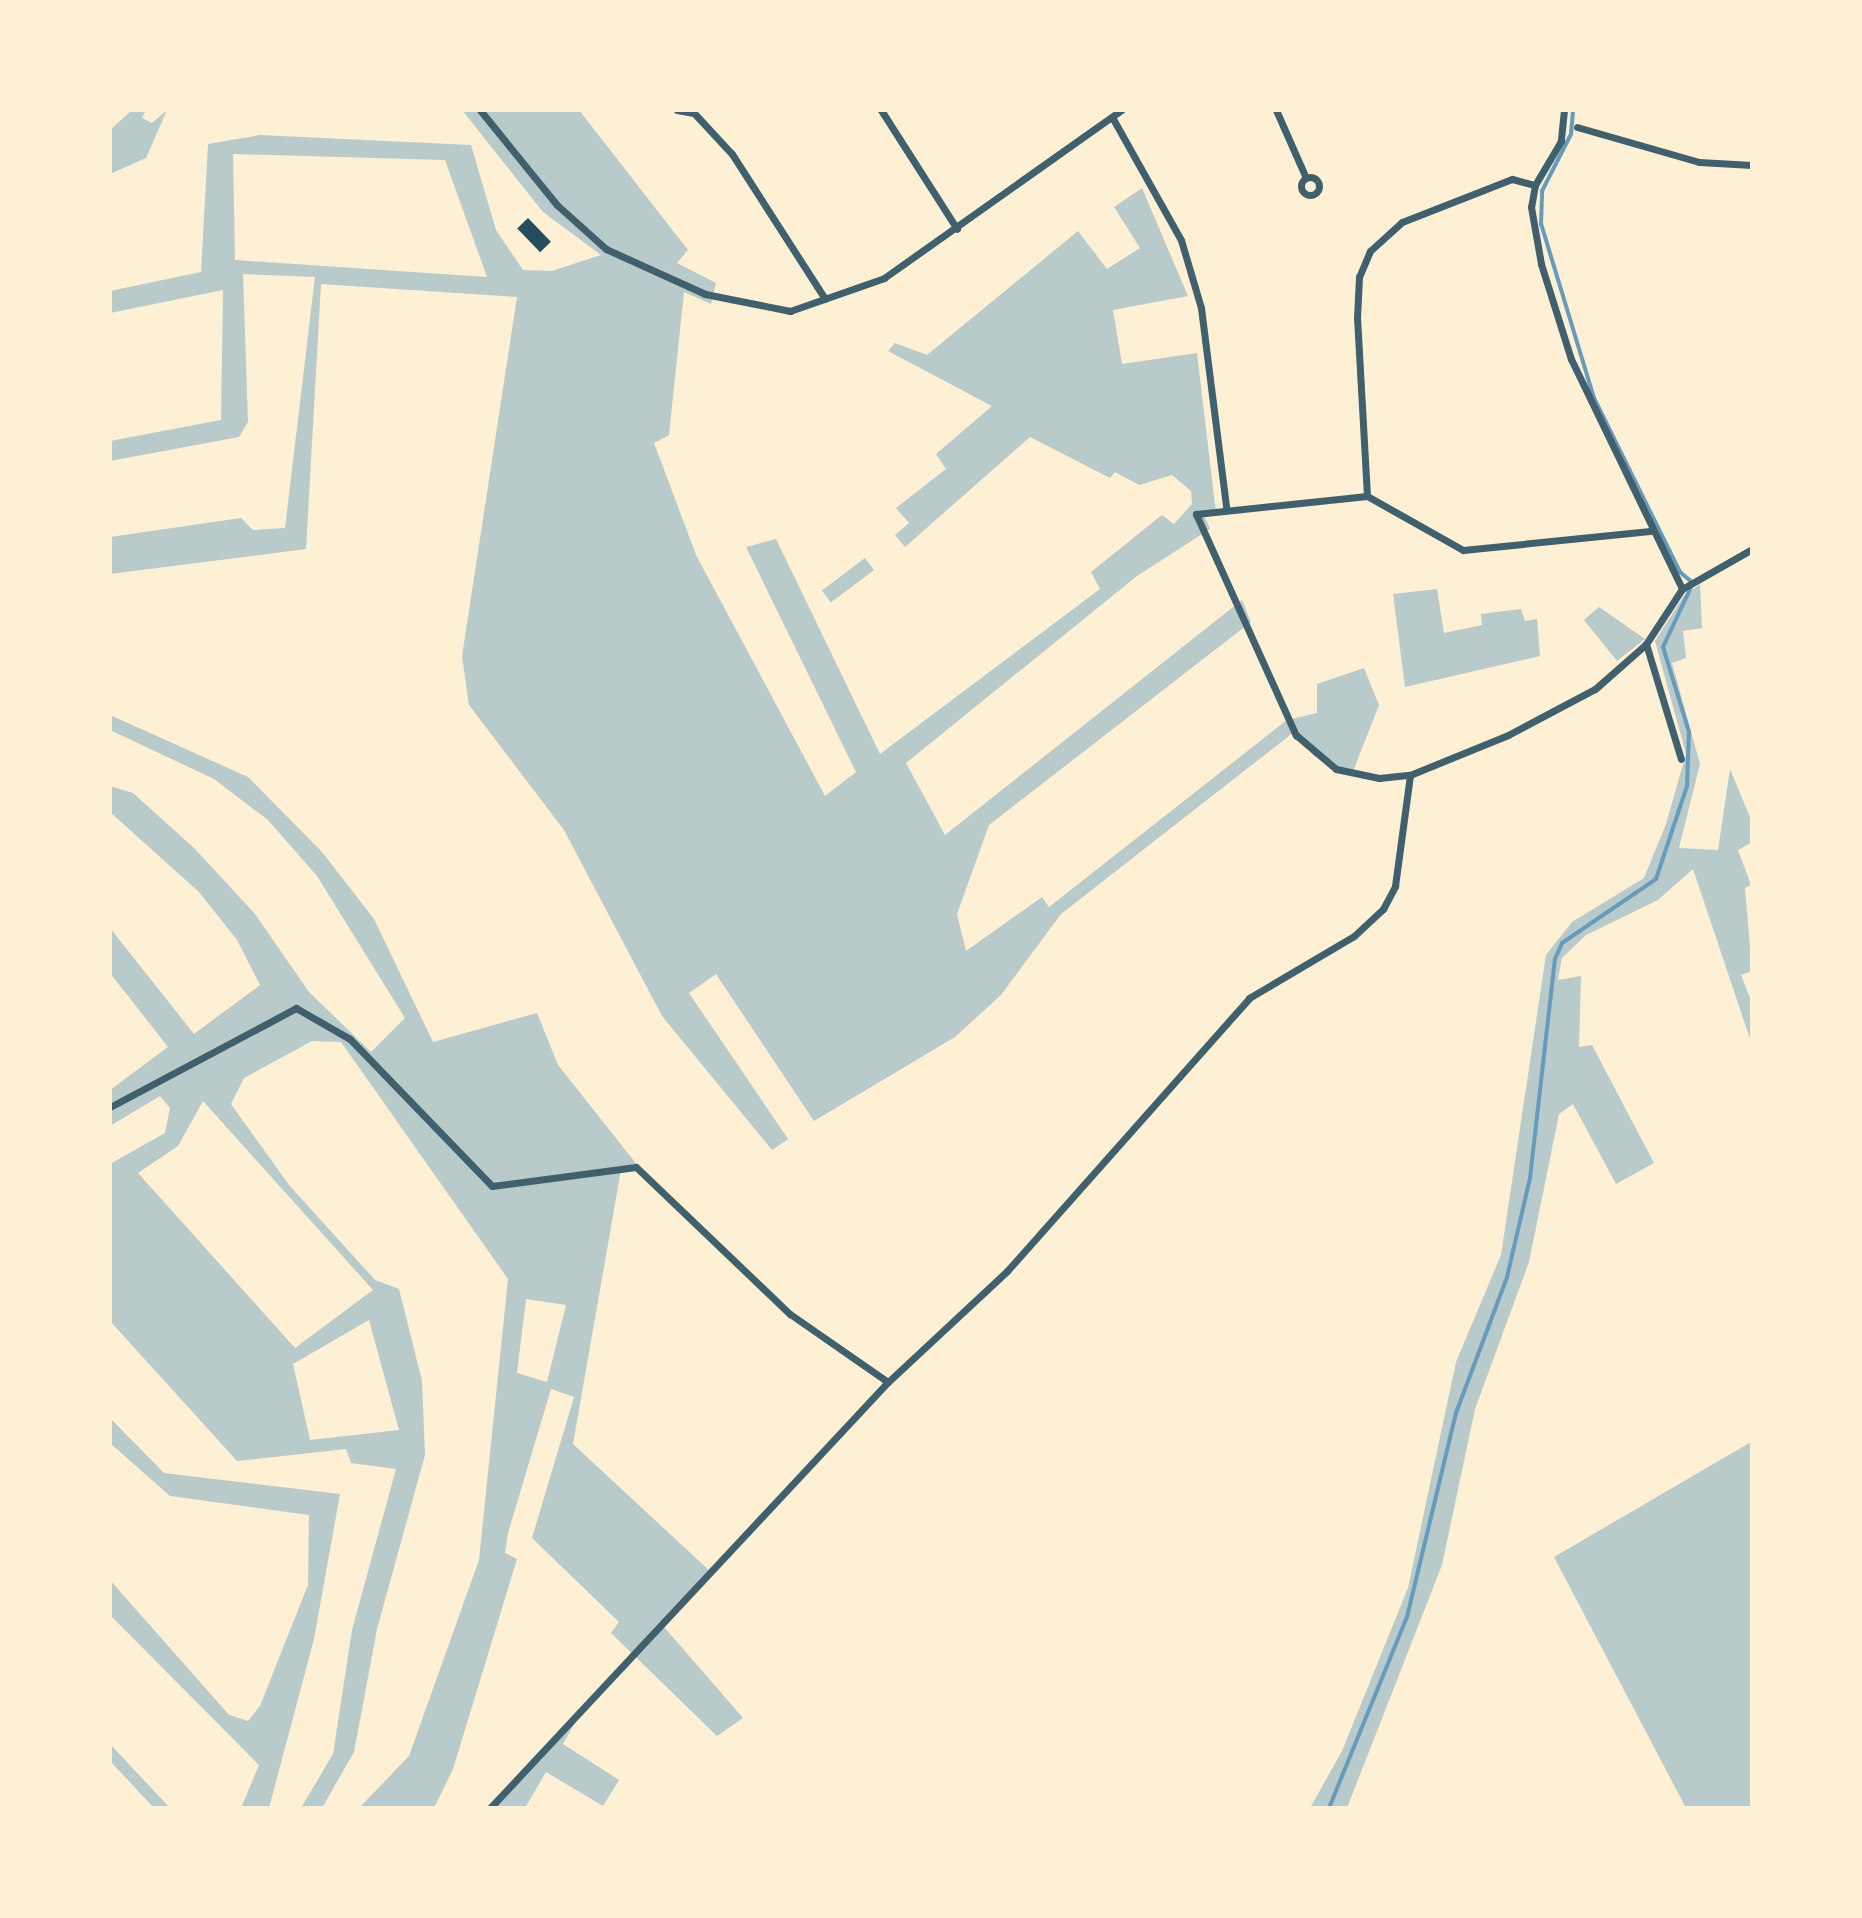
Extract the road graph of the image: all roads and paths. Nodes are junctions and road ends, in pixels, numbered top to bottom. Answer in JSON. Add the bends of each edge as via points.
{"nodes":[{"id":1,"x":480,"y":110,"type":"edge"},
{"id":2,"x":677,"y":110,"type":"edge"},
{"id":3,"x":881,"y":110,"type":"edge"},
{"id":4,"x":1121,"y":110,"type":"edge"},
{"id":5,"x":1276,"y":110,"type":"edge"},
{"id":6,"x":1564,"y":110,"type":"edge"},
{"id":7,"x":1112,"y":117,"type":"junction"},
{"id":8,"x":1577,"y":127,"type":"dead end"},
{"id":9,"x":1752,"y":165,"type":"edge"},
{"id":10,"x":1306,"y":178,"type":"dead end"},
{"id":11,"x":1535,"y":185,"type":"junction"},
{"id":12,"x":957,"y":229,"type":"junction"},
{"id":13,"x":825,"y":299,"type":"junction"},
{"id":14,"x":1367,"y":496,"type":"junction"},
{"id":15,"x":1226,"y":507,"type":"junction"},
{"id":16,"x":1650,"y":531,"type":"junction"},
{"id":17,"x":1752,"y":549,"type":"edge"},
{"id":18,"x":1685,"y":588,"type":"junction"},
{"id":19,"x":1646,"y":644,"type":"junction"},
{"id":20,"x":1681,"y":759,"type":"dead end"},
{"id":21,"x":1410,"y":775,"type":"junction"},
{"id":22,"x":110,"y":1107,"type":"edge"},
{"id":23,"x":888,"y":1382,"type":"junction"},
{"id":24,"x":490,"y":1808,"type":"edge"}],
"edges":[{"from":1,"to":13,"type":"street","via":[[557,205],[606,249],[705,294],[790,311]]},
{"from":2,"to":13,"type":"street","via":[[694,113],[732,154]]},
{"from":3,"to":12,"type":"street"},
{"from":4,"to":7,"type":"street"},
{"from":5,"to":10,"type":"street"},
{"from":6,"to":11,"type":"street","via":[[1561,141]]},
{"from":7,"to":12,"type":"street"},
{"from":7,"to":15,"type":"street","via":[[1181,240],[1201,308]]},
{"from":8,"to":9,"type":"street","via":[[1699,162]]},
{"from":11,"to":14,"type":"street","via":[[1512,179],[1402,222],[1363,263],[1357,318]]},
{"from":11,"to":16,"type":"street","via":[[1534,229],[1571,359]]},
{"from":12,"to":13,"type":"street","via":[[884,278]]},
{"from":14,"to":15,"type":"street"},
{"from":14,"to":16,"type":"street","via":[[1463,550]]},
{"from":15,"to":21,"type":"street","via":[[1196,514],[1296,735],[1336,769],[1364,777]]},
{"from":16,"to":18,"type":"street"},
{"from":17,"to":18,"type":"street"},
{"from":18,"to":19,"type":"street"},
{"from":19,"to":20,"type":"street"},
{"from":19,"to":21,"type":"street","via":[[1570,702]]},
{"from":21,"to":23,"type":"street","via":[[1395,886],[1383,909],[1354,936],[1249,998],[1007,1271]]},
{"from":22,"to":23,"type":"street","via":[[296,1008],[350,1039],[492,1186],[636,1167],[790,1314]]},
{"from":23,"to":24,"type":"street"}]}
